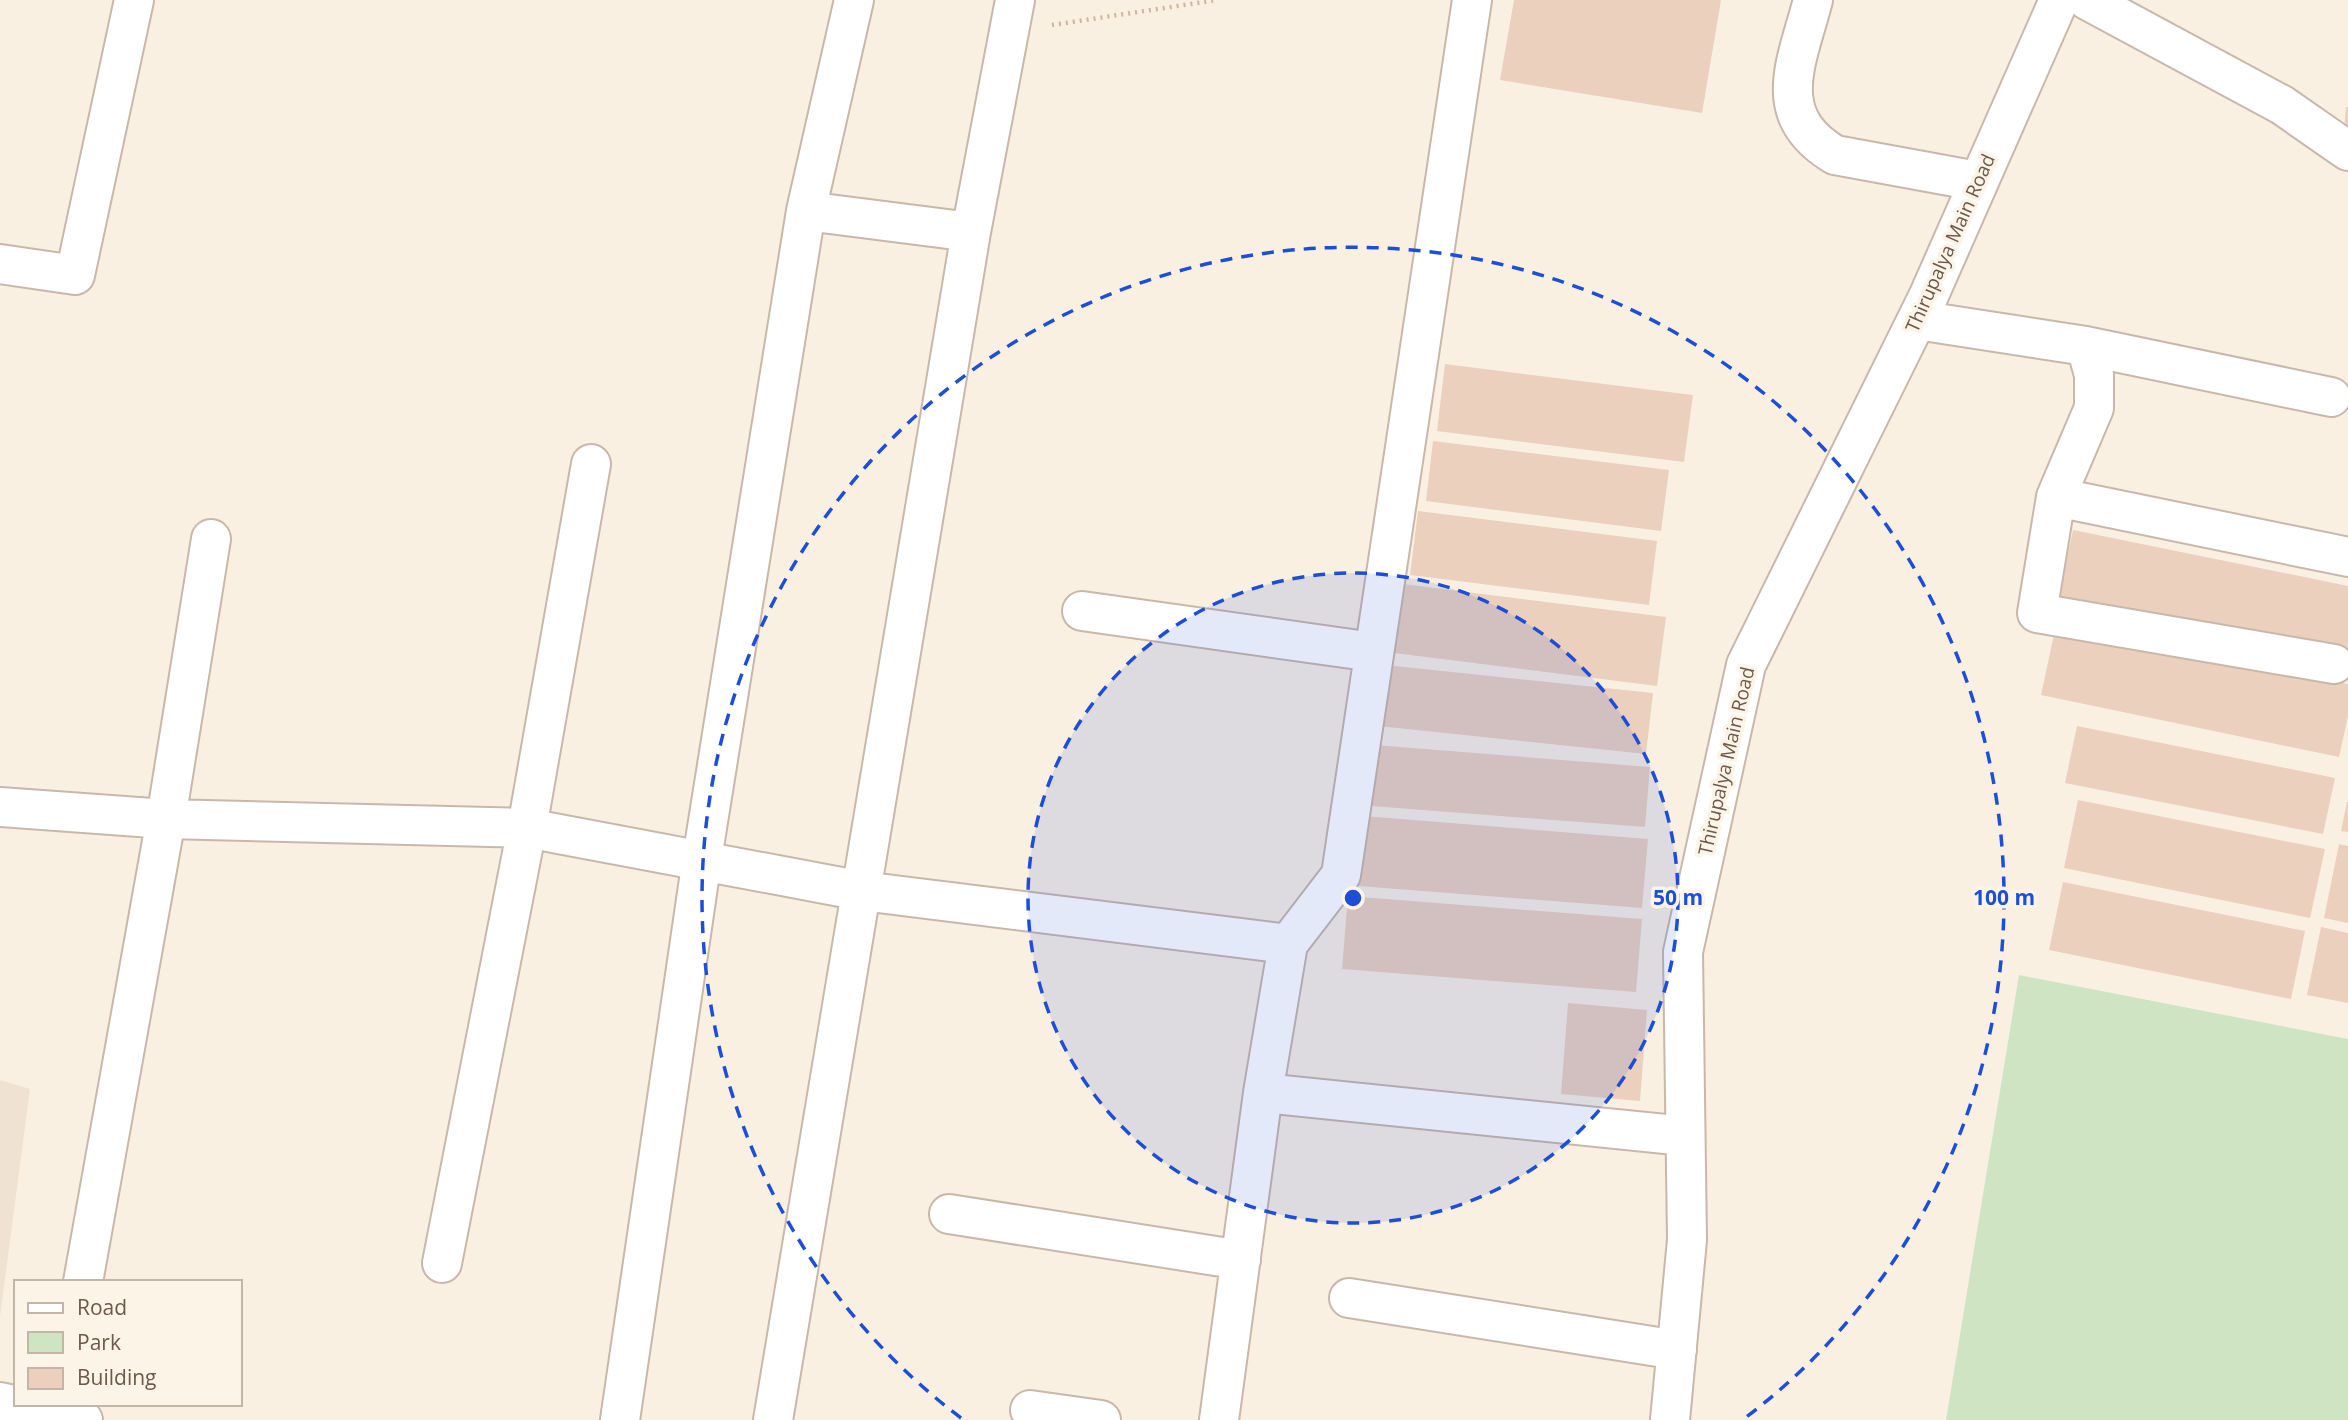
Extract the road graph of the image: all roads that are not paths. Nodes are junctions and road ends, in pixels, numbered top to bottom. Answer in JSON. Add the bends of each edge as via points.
{"nodes":[{"id":1,"x":134,"y":0,"type":"edge"},
{"id":2,"x":855,"y":0,"type":"edge"},
{"id":3,"x":1472,"y":0,"type":"edge"},
{"id":4,"x":1813,"y":0,"type":"edge"},
{"id":5,"x":2059,"y":0,"type":"edge"},
{"id":6,"x":2087,"y":0,"type":"edge"},
{"id":7,"x":1012,"y":16,"type":"edge"},
{"id":8,"x":2348,"y":151,"type":"edge"},
{"id":9,"x":1977,"y":181,"type":"junction"},
{"id":10,"x":806,"y":211,"type":"junction"},
{"id":11,"x":971,"y":232,"type":"junction"},
{"id":12,"x":0,"y":264,"type":"edge"},
{"id":13,"x":1917,"y":320,"type":"junction"},
{"id":14,"x":2086,"y":346,"type":"junction"},
{"id":15,"x":2331,"y":397,"type":"dead end"},
{"id":16,"x":591,"y":464,"type":"dead end"},
{"id":17,"x":2056,"y":497,"type":"junction"},
{"id":18,"x":211,"y":539,"type":"dead end"},
{"id":19,"x":2348,"y":557,"type":"edge"},
{"id":20,"x":1082,"y":611,"type":"dead end"},
{"id":21,"x":1373,"y":652,"type":"junction"},
{"id":22,"x":2334,"y":664,"type":"dead end"},
{"id":23,"x":0,"y":807,"type":"edge"},
{"id":24,"x":166,"y":818,"type":"junction"},
{"id":25,"x":527,"y":828,"type":"junction"},
{"id":26,"x":702,"y":859,"type":"junction"},
{"id":27,"x":862,"y":891,"type":"junction"},
{"id":28,"x":1288,"y":944,"type":"junction"},
{"id":29,"x":1263,"y":1093,"type":"junction"},
{"id":30,"x":1685,"y":1136,"type":"junction"},
{"id":31,"x":949,"y":1214,"type":"dead end"},
{"id":32,"x":1241,"y":1260,"type":"junction"},
{"id":33,"x":442,"y":1263,"type":"dead end"},
{"id":34,"x":83,"y":1280,"type":"edge"},
{"id":35,"x":1349,"y":1298,"type":"dead end"},
{"id":36,"x":1677,"y":1350,"type":"junction"},
{"id":37,"x":18,"y":1406,"type":"edge"},
{"id":38,"x":1030,"y":1410,"type":"dead end"},
{"id":39,"x":83,"y":1420,"type":"edge"},
{"id":40,"x":620,"y":1420,"type":"edge"},
{"id":41,"x":773,"y":1420,"type":"edge"},
{"id":42,"x":1101,"y":1420,"type":"edge"},
{"id":43,"x":1219,"y":1420,"type":"edge"},
{"id":44,"x":1670,"y":1420,"type":"edge"}],
"edges":[{"from":1,"to":12,"type":"street","via":[[75,275]]},
{"from":2,"to":10,"type":"street"},
{"from":3,"to":21,"type":"street"},
{"from":4,"to":9,"type":"street","via":[[1791,101],[1800,125],[1815,143],[1835,155]]},
{"from":5,"to":9,"type":"street","name":"Thirupalya Main Road"},
{"from":6,"to":8,"type":"street","via":[[2282,105]]},
{"from":7,"to":11,"type":"street"},
{"from":9,"to":13,"type":"street","name":"Thirupalya Main Road"},
{"from":10,"to":11,"type":"street"},
{"from":10,"to":26,"type":"street"},
{"from":11,"to":27,"type":"street"},
{"from":13,"to":14,"type":"street"},
{"from":13,"to":30,"type":"street","name":"Thirupalya Main Road","via":[[1745,664],[1683,952]]},
{"from":14,"to":15,"type":"street"},
{"from":14,"to":17,"type":"street","via":[[2094,375],[2094,408]]},
{"from":16,"to":25,"type":"street"},
{"from":17,"to":19,"type":"street"},
{"from":17,"to":22,"type":"street","via":[[2037,613]]},
{"from":18,"to":24,"type":"street"},
{"from":20,"to":21,"type":"street"},
{"from":21,"to":28,"type":"street","via":[[1341,875]]},
{"from":23,"to":24,"type":"street"},
{"from":24,"to":25,"type":"street"},
{"from":24,"to":34,"type":"street"},
{"from":25,"to":26,"type":"street"},
{"from":25,"to":33,"type":"street"},
{"from":26,"to":27,"type":"street"},
{"from":26,"to":40,"type":"street"},
{"from":27,"to":28,"type":"street"},
{"from":27,"to":41,"type":"street"},
{"from":28,"to":29,"type":"street"},
{"from":29,"to":30,"type":"street"},
{"from":29,"to":32,"type":"street"},
{"from":30,"to":36,"type":"street","name":"Thirupalya Main Road","via":[[1687,1240]]},
{"from":31,"to":32,"type":"street"},
{"from":32,"to":43,"type":"street"},
{"from":35,"to":36,"type":"street"},
{"from":36,"to":44,"type":"street","name":"Thirupalya Main Road"},
{"from":37,"to":39,"type":"street"},
{"from":38,"to":42,"type":"street"}]}
